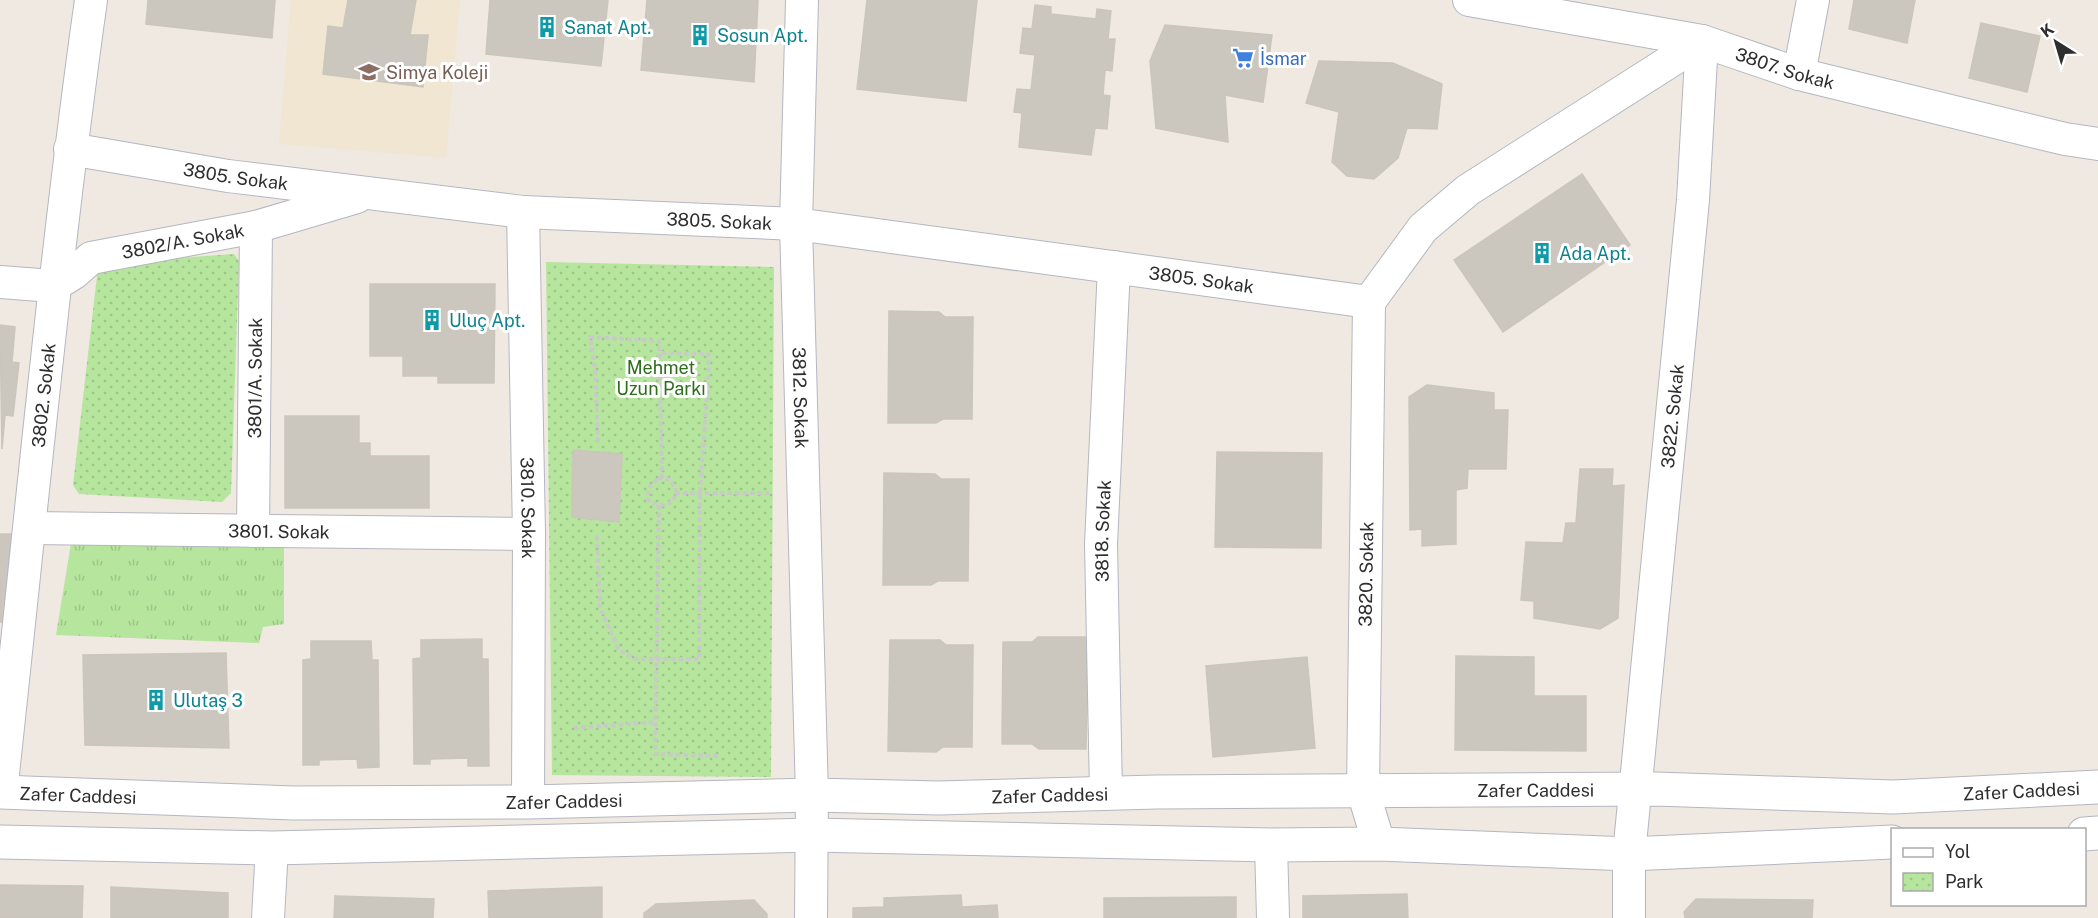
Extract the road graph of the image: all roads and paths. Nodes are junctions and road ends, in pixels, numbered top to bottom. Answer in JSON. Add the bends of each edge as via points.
{"nodes":[{"id":1,"x":91,"y":0,"type":"edge"},
{"id":2,"x":802,"y":0,"type":"edge"},
{"id":3,"x":1469,"y":0,"type":"edge"},
{"id":4,"x":1813,"y":0,"type":"edge"},
{"id":5,"x":1564,"y":9,"type":"edge"},
{"id":6,"x":1702,"y":41,"type":"junction"},
{"id":7,"x":1799,"y":74,"type":"junction"},
{"id":8,"x":2098,"y":144,"type":"edge"},
{"id":9,"x":70,"y":149,"type":"junction"},
{"id":10,"x":370,"y":193,"type":"junction"},
{"id":11,"x":523,"y":212,"type":"junction"},
{"id":12,"x":796,"y":224,"type":"junction"},
{"id":13,"x":256,"y":226,"type":"junction"},
{"id":14,"x":1114,"y":267,"type":"junction"},
{"id":15,"x":0,"y":282,"type":"edge"},
{"id":16,"x":53,"y":285,"type":"junction"},
{"id":17,"x":1370,"y":302,"type":"junction"},
{"id":18,"x":659,"y":353,"type":"junction"},
{"id":19,"x":598,"y":442,"type":"dead end"},
{"id":20,"x":662,"y":478,"type":"junction"},
{"id":21,"x":700,"y":492,"type":"junction"},
{"id":22,"x":675,"y":493,"type":"junction"},
{"id":23,"x":805,"y":494,"type":"junction"},
{"id":24,"x":659,"y":505,"type":"junction"},
{"id":25,"x":30,"y":528,"type":"junction"},
{"id":26,"x":253,"y":531,"type":"junction"},
{"id":27,"x":529,"y":534,"type":"junction"},
{"id":28,"x":597,"y":536,"type":"dead end"},
{"id":29,"x":658,"y":659,"type":"junction"},
{"id":30,"x":656,"y":722,"type":"junction"},
{"id":31,"x":574,"y":728,"type":"dead end"},
{"id":32,"x":721,"y":756,"type":"dead end"},
{"id":33,"x":2098,"y":787,"type":"edge"},
{"id":34,"x":1363,"y":791,"type":"junction"},
{"id":35,"x":1635,"y":791,"type":"junction"},
{"id":36,"x":0,"y":792,"type":"edge"},
{"id":37,"x":1106,"y":793,"type":"junction"},
{"id":38,"x":812,"y":795,"type":"junction"},
{"id":39,"x":528,"y":802,"type":"junction"},
{"id":40,"x":812,"y":835,"type":"junction"},
{"id":41,"x":0,"y":842,"type":"edge"},
{"id":42,"x":1891,"y":842,"type":"edge"},
{"id":43,"x":1378,"y":844,"type":"junction"},
{"id":44,"x":1271,"y":845,"type":"junction"},
{"id":45,"x":272,"y":848,"type":"junction"},
{"id":46,"x":1629,"y":854,"type":"junction"},
{"id":47,"x":268,"y":918,"type":"edge"},
{"id":48,"x":812,"y":918,"type":"edge"},
{"id":49,"x":1273,"y":918,"type":"edge"},
{"id":50,"x":1629,"y":918,"type":"edge"}],
"edges":[{"from":1,"to":9,"type":"street","name":"3802. Sokak"},
{"from":2,"to":12,"type":"street","name":"3812. Sokak"},
{"from":3,"to":5,"type":"street","name":"3807. Sokak"},
{"from":4,"to":7,"type":"street"},
{"from":5,"to":6,"type":"street","name":"3807. Sokak"},
{"from":6,"to":7,"type":"street","name":"3807. Sokak"},
{"from":6,"to":17,"type":"street","via":[[1468,190],[1423,228]]},
{"from":6,"to":35,"type":"street","name":"3822. Sokak","via":[[1693,200]]},
{"from":7,"to":8,"type":"street","name":"3807. Sokak"},
{"from":9,"to":10,"type":"street","name":"3805. Sokak","via":[[228,176]]},
{"from":9,"to":16,"type":"street","name":"3802. Sokak"},
{"from":10,"to":11,"type":"street","name":"3805. Sokak"},
{"from":10,"to":13,"type":"street","name":"3802/A. Sokak"},
{"from":11,"to":12,"type":"street","name":"3805. Sokak"},
{"from":11,"to":27,"type":"street","name":"3810. Sokak"},
{"from":12,"to":14,"type":"street","name":"3805. Sokak"},
{"from":12,"to":23,"type":"street","name":"3812. Sokak"},
{"from":13,"to":16,"type":"street","name":"3802/A. Sokak","via":[[91,258]]},
{"from":13,"to":26,"type":"street","name":"3801/A. Sokak"},
{"from":14,"to":17,"type":"street","name":"3805. Sokak"},
{"from":14,"to":37,"type":"street","name":"3818. Sokak","via":[[1101,544]]},
{"from":15,"to":16,"type":"street"},
{"from":16,"to":25,"type":"street","name":"3802. Sokak"},
{"from":17,"to":34,"type":"street","name":"3820. Sokak"},
{"from":18,"to":19,"type":"path","via":[[659,341],[590,337]]},
{"from":18,"to":20,"type":"path"},
{"from":18,"to":21,"type":"path","via":[[708,354]]},
{"from":20,"to":22,"type":"path","via":[[669,479]]},
{"from":20,"to":24,"type":"path","via":[[650,487],[647,499]]},
{"from":21,"to":22,"type":"path"},
{"from":21,"to":23,"type":"path"},
{"from":21,"to":29,"type":"path","via":[[699,659]]},
{"from":22,"to":24,"type":"path","via":[[674,500]]},
{"from":23,"to":38,"type":"street","name":"3812. Sokak"},
{"from":24,"to":29,"type":"path"},
{"from":25,"to":26,"type":"street","name":"3801. Sokak"},
{"from":25,"to":36,"type":"street","name":"3802. Sokak"},
{"from":26,"to":27,"type":"street","name":"3801. Sokak"},
{"from":27,"to":39,"type":"street","name":"3810. Sokak"},
{"from":28,"to":29,"type":"path","via":[[600,608],[619,650],[636,659]]},
{"from":29,"to":30,"type":"path"},
{"from":30,"to":31,"type":"path"},
{"from":30,"to":32,"type":"path","via":[[655,754]]},
{"from":33,"to":35,"type":"main road","name":"Zafer Caddesi","via":[[1893,797]]},
{"from":34,"to":35,"type":"main road","name":"Zafer Caddesi"},
{"from":34,"to":37,"type":"main road","name":"Zafer Caddesi"},
{"from":34,"to":43,"type":"street","name":"3820. Sokak"},
{"from":35,"to":46,"type":"street","name":"3822. Sokak"},
{"from":36,"to":39,"type":"main road","name":"Zafer Caddesi","via":[[293,803]]},
{"from":37,"to":38,"type":"main road","name":"Zafer Caddesi","via":[[939,798]]},
{"from":38,"to":39,"type":"main road","name":"Zafer Caddesi"},
{"from":38,"to":40,"type":"street","name":"3812. Sokak"},
{"from":40,"to":44,"type":"main road"},
{"from":40,"to":45,"type":"main road"},
{"from":40,"to":48,"type":"street","name":"3812. Sokak"},
{"from":41,"to":45,"type":"main road"},
{"from":42,"to":46,"type":"main road"},
{"from":43,"to":44,"type":"main road"},
{"from":43,"to":46,"type":"main road"},
{"from":44,"to":49,"type":"street"},
{"from":45,"to":47,"type":"street"},
{"from":46,"to":50,"type":"street","name":"3822. Sokak"}]}
